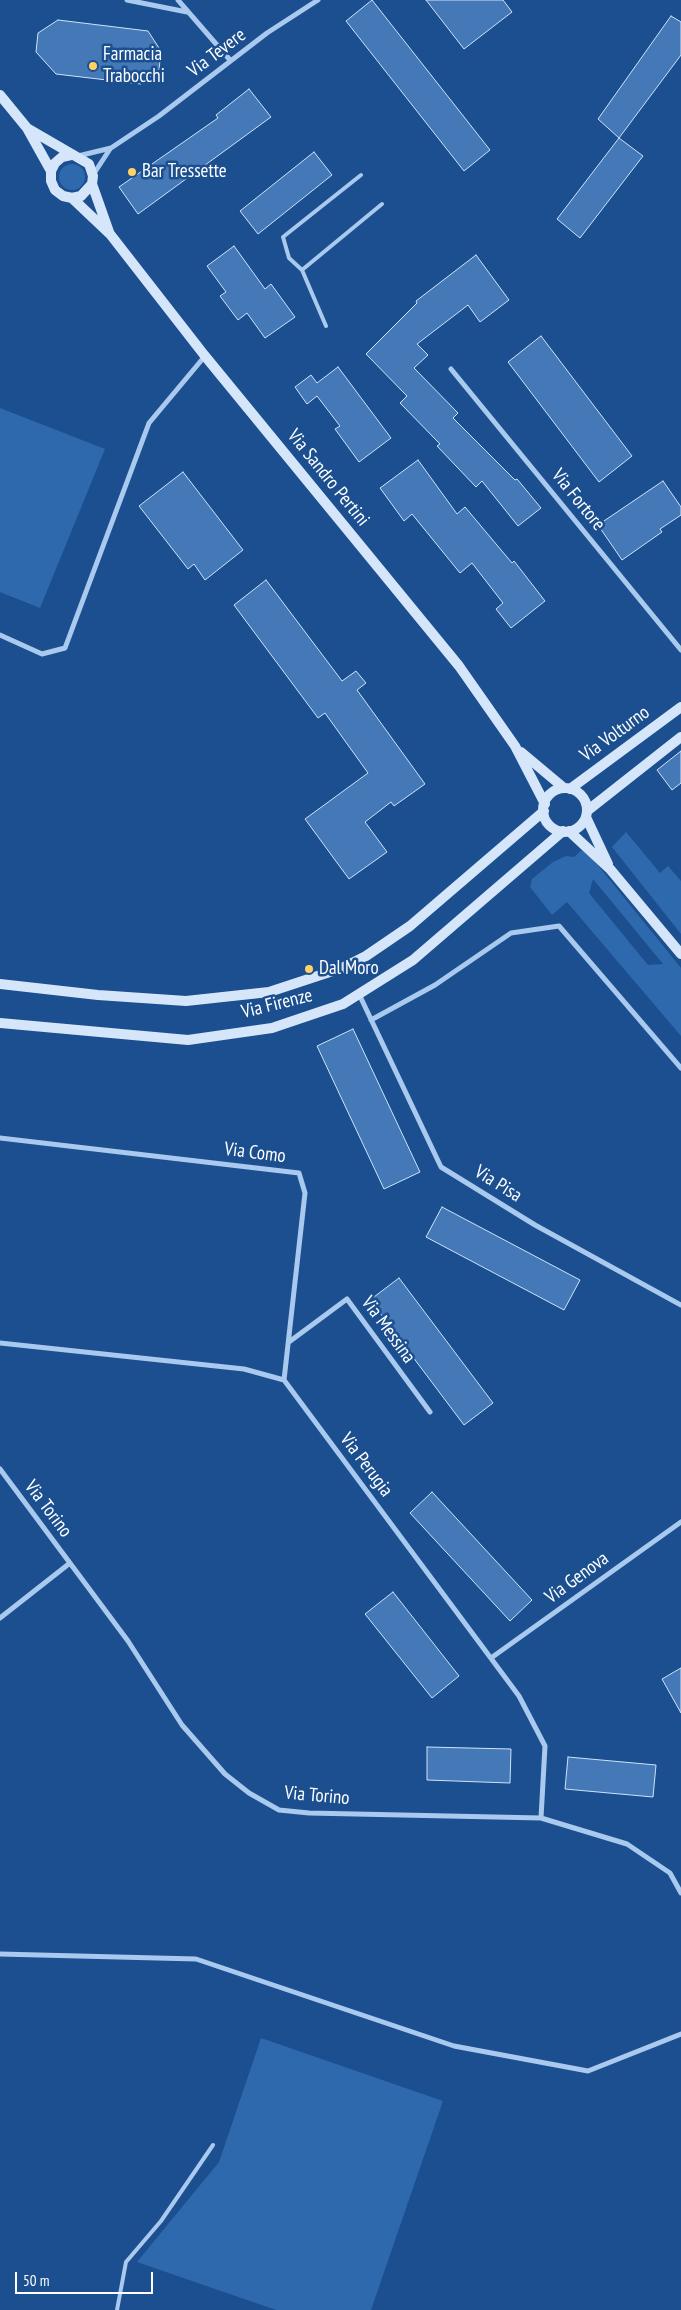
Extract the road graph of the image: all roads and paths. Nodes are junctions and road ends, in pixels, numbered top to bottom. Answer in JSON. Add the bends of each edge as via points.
{"nodes":[{"id":1,"x":127,"y":0,"type":"edge"},
{"id":2,"x":178,"y":0,"type":"edge"},
{"id":3,"x":318,"y":0,"type":"edge"},
{"id":4,"x":188,"y":12,"type":"junction"},
{"id":5,"x":230,"y":60,"type":"junction"},
{"id":6,"x":0,"y":95,"type":"edge"},
{"id":7,"x":27,"y":128,"type":"junction"},
{"id":8,"x":110,"y":148,"type":"junction"},
{"id":9,"x":74,"y":156,"type":"junction"},
{"id":10,"x":51,"y":171,"type":"junction"},
{"id":11,"x":361,"y":175,"type":"dead end"},
{"id":12,"x":92,"y":180,"type":"junction"},
{"id":13,"x":72,"y":198,"type":"junction"},
{"id":14,"x":382,"y":204,"type":"dead end"},
{"id":15,"x":110,"y":234,"type":"junction"},
{"id":16,"x":302,"y":270,"type":"junction"},
{"id":17,"x":326,"y":326,"type":"dead end"},
{"id":18,"x":205,"y":356,"type":"junction"},
{"id":19,"x":451,"y":369,"type":"dead end"},
{"id":20,"x":0,"y":635,"type":"edge"},
{"id":21,"x":681,"y":650,"type":"edge"},
{"id":22,"x":681,"y":707,"type":"edge"},
{"id":23,"x":681,"y":737,"type":"edge"},
{"id":24,"x":515,"y":746,"type":"junction"},
{"id":25,"x":567,"y":788,"type":"junction"},
{"id":26,"x":544,"y":807,"type":"junction"},
{"id":27,"x":587,"y":814,"type":"junction"},
{"id":28,"x":566,"y":831,"type":"junction"},
{"id":29,"x":610,"y":869,"type":"junction"},
{"id":30,"x":681,"y":954,"type":"edge"},
{"id":31,"x":0,"y":984,"type":"edge"},
{"id":32,"x":358,"y":994,"type":"junction"},
{"id":33,"x":371,"y":1020,"type":"junction"},
{"id":34,"x":0,"y":1023,"type":"edge"},
{"id":35,"x":681,"y":1068,"type":"edge"},
{"id":36,"x":0,"y":1138,"type":"edge"},
{"id":37,"x":681,"y":1305,"type":"edge"},
{"id":38,"x":289,"y":1342,"type":"junction"},
{"id":39,"x":0,"y":1343,"type":"edge"},
{"id":40,"x":284,"y":1380,"type":"junction"},
{"id":41,"x":430,"y":1412,"type":"dead end"},
{"id":42,"x":0,"y":1469,"type":"edge"},
{"id":43,"x":681,"y":1522,"type":"edge"},
{"id":44,"x":70,"y":1563,"type":"junction"},
{"id":45,"x":0,"y":1618,"type":"edge"},
{"id":46,"x":491,"y":1658,"type":"junction"},
{"id":47,"x":541,"y":1818,"type":"junction"},
{"id":48,"x":681,"y":1893,"type":"edge"},
{"id":49,"x":0,"y":1954,"type":"edge"},
{"id":50,"x":681,"y":2034,"type":"edge"},
{"id":51,"x":213,"y":2145,"type":"dead end"},
{"id":52,"x":117,"y":2310,"type":"edge"}],
"edges":[{"from":1,"to":4,"type":"street"},
{"from":2,"to":4,"type":"street"},
{"from":3,"to":5,"type":"street","name":"Via Tevere"},
{"from":4,"to":5,"type":"street"},
{"from":5,"to":8,"type":"street","name":"Via Tevere","via":[[159,116]]},
{"from":6,"to":7,"type":"main road","name":"Via Sandro Pertini"},
{"from":7,"to":9,"type":"main road","name":"Via Sandro Pertini"},
{"from":7,"to":10,"type":"main road","name":"Via Sandro Pertini"},
{"from":8,"to":9,"type":"street","name":"Via Tevere"},
{"from":8,"to":12,"type":"street","name":"Via Tevere"},
{"from":9,"to":10,"type":"main road","via":[[62,157]]},
{"from":9,"to":12,"type":"main road","name":"Via Sandro Pertini","via":[[89,164]]},
{"from":10,"to":13,"type":"main road","name":"Via Sandro Pertini","via":[[55,190]]},
{"from":11,"to":16,"type":"lane","via":[[283,238],[289,258]]},
{"from":12,"to":13,"type":"main road","via":[[81,196]]},
{"from":12,"to":15,"type":"main road","name":"Via Sandro Pertini"},
{"from":13,"to":15,"type":"main road","name":"Via Sandro Pertini"},
{"from":14,"to":16,"type":"lane"},
{"from":15,"to":18,"type":"main road","name":"Via Sandro Pertini"},
{"from":16,"to":17,"type":"lane"},
{"from":18,"to":20,"type":"street","via":[[149,422],[65,648],[42,654]]},
{"from":18,"to":24,"type":"main road","name":"Via Sandro Pertini","via":[[460,666]]},
{"from":19,"to":21,"type":"street","name":"Via Fortore"},
{"from":22,"to":25,"type":"main road","name":"Via Volturno"},
{"from":23,"to":27,"type":"main road"},
{"from":24,"to":25,"type":"main road","name":"Via Sandro Pertini"},
{"from":24,"to":26,"type":"main road","name":"Via Sandro Pertini"},
{"from":25,"to":26,"type":"main road","via":[[552,793]]},
{"from":25,"to":27,"type":"main road","name":"Via Sandro Pertini","via":[[582,797]]},
{"from":26,"to":28,"type":"main road","name":"Via Sandro Pertini","via":[[549,824]]},
{"from":26,"to":31,"type":"main road","name":"Via Firenze","via":[[410,926],[366,956],[342,968],[269,992],[186,1001]]},
{"from":27,"to":28,"type":"main road","via":[[579,827]]},
{"from":27,"to":29,"type":"main road","name":"Via Sandro Pertini"},
{"from":28,"to":29,"type":"main road","name":"Via Sandro Pertini"},
{"from":28,"to":32,"type":"main road","name":"Via Firenze","via":[[414,960]]},
{"from":29,"to":30,"type":"main road","name":"Via Sandro Pertini"},
{"from":32,"to":33,"type":"street","name":"Via Pisa"},
{"from":32,"to":34,"type":"main road","name":"Via Firenze","via":[[343,1004],[272,1028],[188,1040]]},
{"from":33,"to":35,"type":"street","via":[[435,985],[511,933],[559,926]]},
{"from":33,"to":37,"type":"street","name":"Via Pisa","via":[[441,1166],[535,1224]]},
{"from":36,"to":38,"type":"street","name":"Via Como","via":[[299,1173],[305,1193]]},
{"from":38,"to":40,"type":"street","name":"Via Como"},
{"from":38,"to":41,"type":"street","name":"Via Messina","via":[[347,1299]]},
{"from":39,"to":40,"type":"street","via":[[244,1369]]},
{"from":40,"to":46,"type":"street","name":"Via Perugia"},
{"from":42,"to":44,"type":"street","name":"Via Torino"},
{"from":43,"to":46,"type":"street","name":"Via Genova"},
{"from":44,"to":45,"type":"street"},
{"from":44,"to":47,"type":"street","name":"Via Torino","via":[[128,1641],[182,1725],[225,1774],[279,1810]]},
{"from":46,"to":47,"type":"street","name":"Via Perugia","via":[[519,1696],[545,1746]]},
{"from":47,"to":48,"type":"street","name":"Via Torino","via":[[627,1844],[670,1873]]},
{"from":49,"to":50,"type":"street","via":[[196,1959],[454,2046],[588,2071]]},
{"from":51,"to":52,"type":"lane","via":[[161,2221],[126,2262]]}]}
